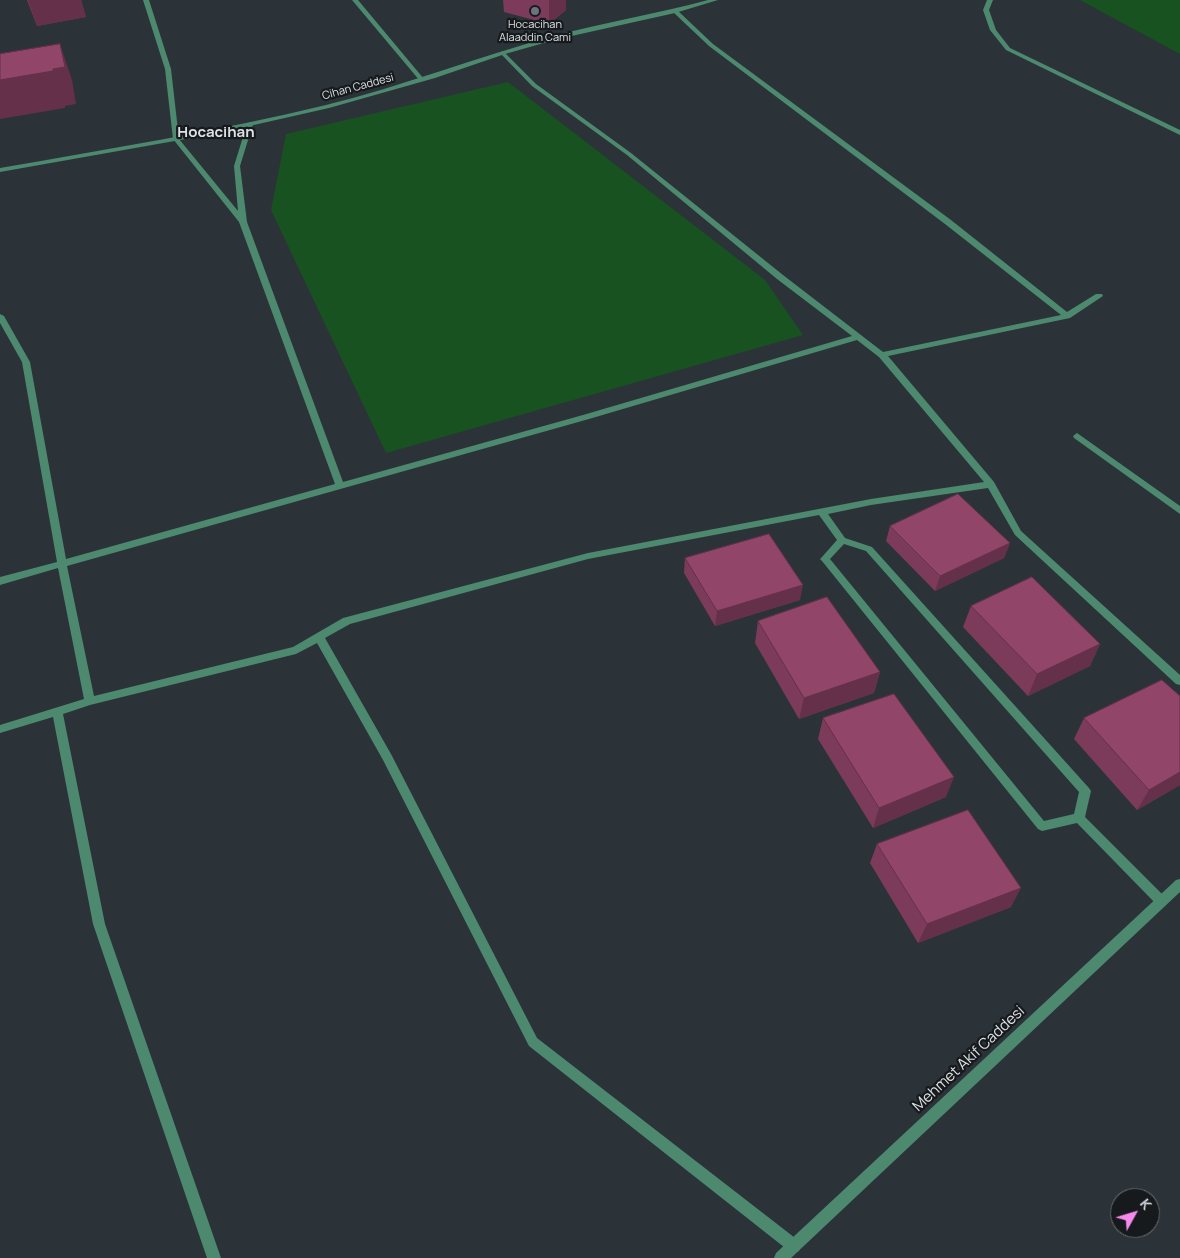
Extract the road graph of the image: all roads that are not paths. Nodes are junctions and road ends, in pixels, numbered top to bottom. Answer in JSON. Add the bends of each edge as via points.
{"nodes":[{"id":1,"x":146,"y":0,"type":"edge"},
{"id":2,"x":355,"y":0,"type":"edge"},
{"id":3,"x":715,"y":0,"type":"edge"},
{"id":4,"x":990,"y":0,"type":"edge"},
{"id":5,"x":675,"y":11,"type":"junction"},
{"id":6,"x":503,"y":53,"type":"junction"},
{"id":7,"x":422,"y":80,"type":"junction"},
{"id":8,"x":250,"y":124,"type":"junction"},
{"id":9,"x":1180,"y":132,"type":"edge"},
{"id":10,"x":176,"y":139,"type":"junction"},
{"id":11,"x":0,"y":170,"type":"edge"},
{"id":12,"x":243,"y":222,"type":"junction"},
{"id":13,"x":1100,"y":296,"type":"dead end"},
{"id":14,"x":0,"y":316,"type":"edge"},
{"id":15,"x":1067,"y":316,"type":"junction"},
{"id":16,"x":858,"y":337,"type":"junction"},
{"id":17,"x":882,"y":356,"type":"junction"},
{"id":18,"x":1077,"y":436,"type":"dead end"},
{"id":19,"x":991,"y":484,"type":"junction"},
{"id":20,"x":340,"y":485,"type":"junction"},
{"id":21,"x":821,"y":511,"type":"junction"},
{"id":22,"x":1180,"y":511,"type":"edge"},
{"id":23,"x":842,"y":540,"type":"junction"},
{"id":24,"x":62,"y":563,"type":"junction"},
{"id":25,"x":0,"y":582,"type":"edge"},
{"id":26,"x":319,"y":637,"type":"junction"},
{"id":27,"x":1180,"y":681,"type":"edge"},
{"id":28,"x":90,"y":701,"type":"junction"},
{"id":29,"x":57,"y":711,"type":"junction"},
{"id":30,"x":0,"y":729,"type":"edge"},
{"id":31,"x":1079,"y":818,"type":"junction"},
{"id":32,"x":1180,"y":884,"type":"edge"},
{"id":33,"x":1162,"y":901,"type":"junction"},
{"id":34,"x":794,"y":1246,"type":"junction"},
{"id":35,"x":214,"y":1258,"type":"edge"},
{"id":36,"x":781,"y":1258,"type":"edge"}],
"edges":[{"from":1,"to":10,"type":"street","via":[[168,69]]},
{"from":2,"to":7,"type":"street"},
{"from":3,"to":5,"type":"street","name":"Cihan Caddesi"},
{"from":4,"to":9,"type":"street","via":[[986,10],[993,30],[1008,49]]},
{"from":5,"to":6,"type":"street","name":"Cihan Caddesi","via":[[557,37]]},
{"from":5,"to":15,"type":"street","via":[[718,50],[948,222]]},
{"from":6,"to":7,"type":"street","name":"Cihan Caddesi"},
{"from":6,"to":16,"type":"street","via":[[534,85],[629,154]]},
{"from":7,"to":8,"type":"street","name":"Cihan Caddesi"},
{"from":8,"to":10,"type":"street","name":"Cihan Caddesi"},
{"from":8,"to":12,"type":"street","via":[[237,166]]},
{"from":10,"to":11,"type":"street","name":"Cihan Caddesi"},
{"from":10,"to":12,"type":"street"},
{"from":12,"to":20,"type":"street"},
{"from":13,"to":15,"type":"street"},
{"from":14,"to":24,"type":"street","via":[[26,362]]},
{"from":15,"to":17,"type":"street"},
{"from":16,"to":17,"type":"street"},
{"from":16,"to":20,"type":"street"},
{"from":17,"to":19,"type":"street"},
{"from":18,"to":22,"type":"street"},
{"from":19,"to":21,"type":"street"},
{"from":19,"to":27,"type":"street","via":[[1018,532]]},
{"from":20,"to":24,"type":"street"},
{"from":21,"to":23,"type":"street"},
{"from":21,"to":26,"type":"street","via":[[588,556],[347,621]]},
{"from":23,"to":31,"type":"street","via":[[869,549],[1085,791]]},
{"from":23,"to":31,"type":"street","via":[[826,559],[1042,826]]},
{"from":24,"to":25,"type":"street"},
{"from":24,"to":28,"type":"street"},
{"from":26,"to":28,"type":"street","via":[[296,650]]},
{"from":26,"to":34,"type":"street","via":[[387,757],[533,1042]]},
{"from":28,"to":29,"type":"street"},
{"from":29,"to":30,"type":"street"},
{"from":29,"to":35,"type":"street","via":[[99,924]]},
{"from":31,"to":33,"type":"street"},
{"from":32,"to":33,"type":"street","name":"Mehmet Akif Caddesi"},
{"from":33,"to":34,"type":"street","name":"Mehmet Akif Caddesi"},
{"from":34,"to":36,"type":"street","name":"Mehmet Akif Caddesi"}]}
